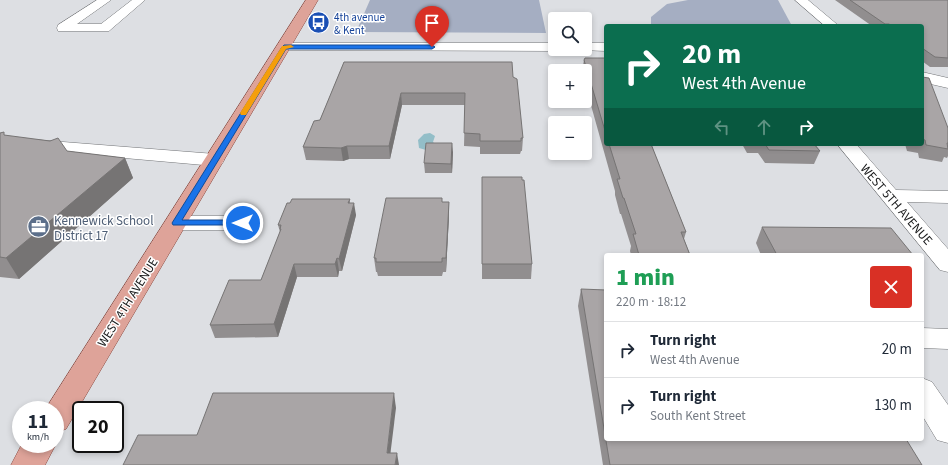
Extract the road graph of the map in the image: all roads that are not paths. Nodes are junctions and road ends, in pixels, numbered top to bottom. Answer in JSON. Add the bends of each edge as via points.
{"nodes":[{"id":1,"x":105,"y":0,"type":"edge"},
{"id":2,"x":139,"y":0,"type":"edge"},
{"id":3,"x":312,"y":0,"type":"edge"},
{"id":4,"x":801,"y":0,"type":"edge"},
{"id":5,"x":831,"y":24,"type":"edge"},
{"id":6,"x":284,"y":47,"type":"junction"},
{"id":7,"x":548,"y":47,"type":"edge"},
{"id":8,"x":592,"y":47,"type":"edge"},
{"id":9,"x":604,"y":47,"type":"edge"},
{"id":10,"x":924,"y":77,"type":"edge"},
{"id":11,"x":948,"y":82,"type":"edge"},
{"id":12,"x":0,"y":142,"type":"edge"},
{"id":13,"x":848,"y":146,"type":"edge"},
{"id":14,"x":215,"y":160,"type":"junction"},
{"id":15,"x":890,"y":196,"type":"junction"},
{"id":16,"x":948,"y":197,"type":"edge"},
{"id":17,"x":176,"y":223,"type":"junction"},
{"id":18,"x":243,"y":223,"type":"dead end"},
{"id":19,"x":948,"y":264,"type":"edge"},
{"id":20,"x":924,"y":338,"type":"edge"},
{"id":21,"x":948,"y":339,"type":"edge"},
{"id":22,"x":924,"y":393,"type":"edge"},
{"id":23,"x":64,"y":405,"type":"edge"},
{"id":24,"x":948,"y":430,"type":"edge"},
{"id":25,"x":34,"y":453,"type":"edge"},
{"id":26,"x":27,"y":465,"type":"edge"}],
"edges":[{"from":1,"to":2,"type":"street","via":[[63,28],[104,28]]},
{"from":3,"to":6,"type":"main road","name":"WEST 4TH AVENUE"},
{"from":4,"to":5,"type":"street"},
{"from":6,"to":7,"type":"street"},
{"from":6,"to":14,"type":"main road","name":"WEST 4TH AVENUE"},
{"from":8,"to":9,"type":"street"},
{"from":10,"to":11,"type":"street"},
{"from":12,"to":14,"type":"street"},
{"from":13,"to":15,"type":"street","name":"WEST 5TH AVENUE"},
{"from":14,"to":17,"type":"main road","name":"WEST 4TH AVENUE"},
{"from":15,"to":16,"type":"street"},
{"from":15,"to":19,"type":"street","name":"WEST 5TH AVENUE"},
{"from":17,"to":18,"type":"street"},
{"from":17,"to":23,"type":"main road","name":"WEST 4TH AVENUE"},
{"from":20,"to":21,"type":"street"},
{"from":22,"to":24,"type":"street"},
{"from":25,"to":26,"type":"main road"}]}
